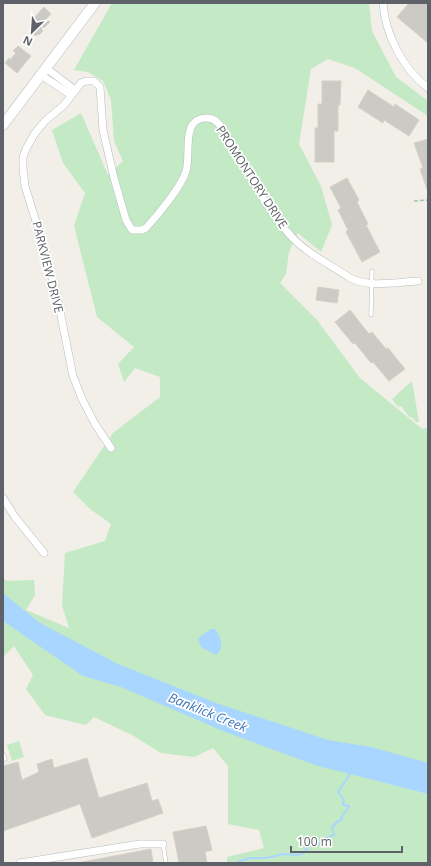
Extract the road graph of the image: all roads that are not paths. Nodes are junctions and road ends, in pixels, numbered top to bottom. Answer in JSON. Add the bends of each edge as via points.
{"nodes":[{"id":1,"x":95,"y":3,"type":"edge"},
{"id":2,"x":383,"y":3,"type":"edge"},
{"id":3,"x":43,"y":72,"type":"junction"},
{"id":4,"x":428,"y":88,"type":"edge"},
{"id":5,"x":73,"y":93,"type":"junction"},
{"id":6,"x":3,"y":125,"type":"edge"},
{"id":7,"x":372,"y":271,"type":"dead end"},
{"id":8,"x":418,"y":281,"type":"dead end"},
{"id":9,"x":372,"y":284,"type":"junction"},
{"id":10,"x":371,"y":315,"type":"dead end"},
{"id":11,"x":111,"y":448,"type":"dead end"},
{"id":12,"x":3,"y":498,"type":"edge"},
{"id":13,"x":44,"y":552,"type":"dead end"},
{"id":14,"x":3,"y":754,"type":"edge"},
{"id":15,"x":3,"y":760,"type":"edge"},
{"id":16,"x":162,"y":844,"type":"joint"},
{"id":17,"x":38,"y":862,"type":"edge"},
{"id":18,"x":20,"y":863,"type":"edge"},
{"id":19,"x":166,"y":863,"type":"edge"}],
"edges":[{"from":1,"to":3,"type":"main road"},
{"from":2,"to":4,"type":"street","via":[[395,46],[406,67]]},
{"from":3,"to":5,"type":"street"},
{"from":3,"to":6,"type":"main road"},
{"from":5,"to":9,"type":"street","name":"PROMONTORY DRIVE","via":[[82,83],[89,80],[94,81],[100,88],[105,137],[126,220],[132,230],[146,228],[182,181],[186,171],[193,123],[199,119],[210,118],[216,121],[227,136],[290,236],[350,278]]},
{"from":5,"to":11,"type":"street","name":"PARKVIEW DRIVE","via":[[31,139],[23,157],[23,168],[25,186],[57,296],[74,376],[82,399]]},
{"from":7,"to":9,"type":"lane"},
{"from":8,"to":9,"type":"street","name":"PROMONTORY DRIVE"},
{"from":9,"to":10,"type":"lane"},
{"from":12,"to":13,"type":"street"},
{"from":14,"to":15,"type":"lane"},
{"from":16,"to":17,"type":"street","via":[[140,844]]},
{"from":16,"to":19,"type":"lane"},
{"from":17,"to":18,"type":"street"}]}
